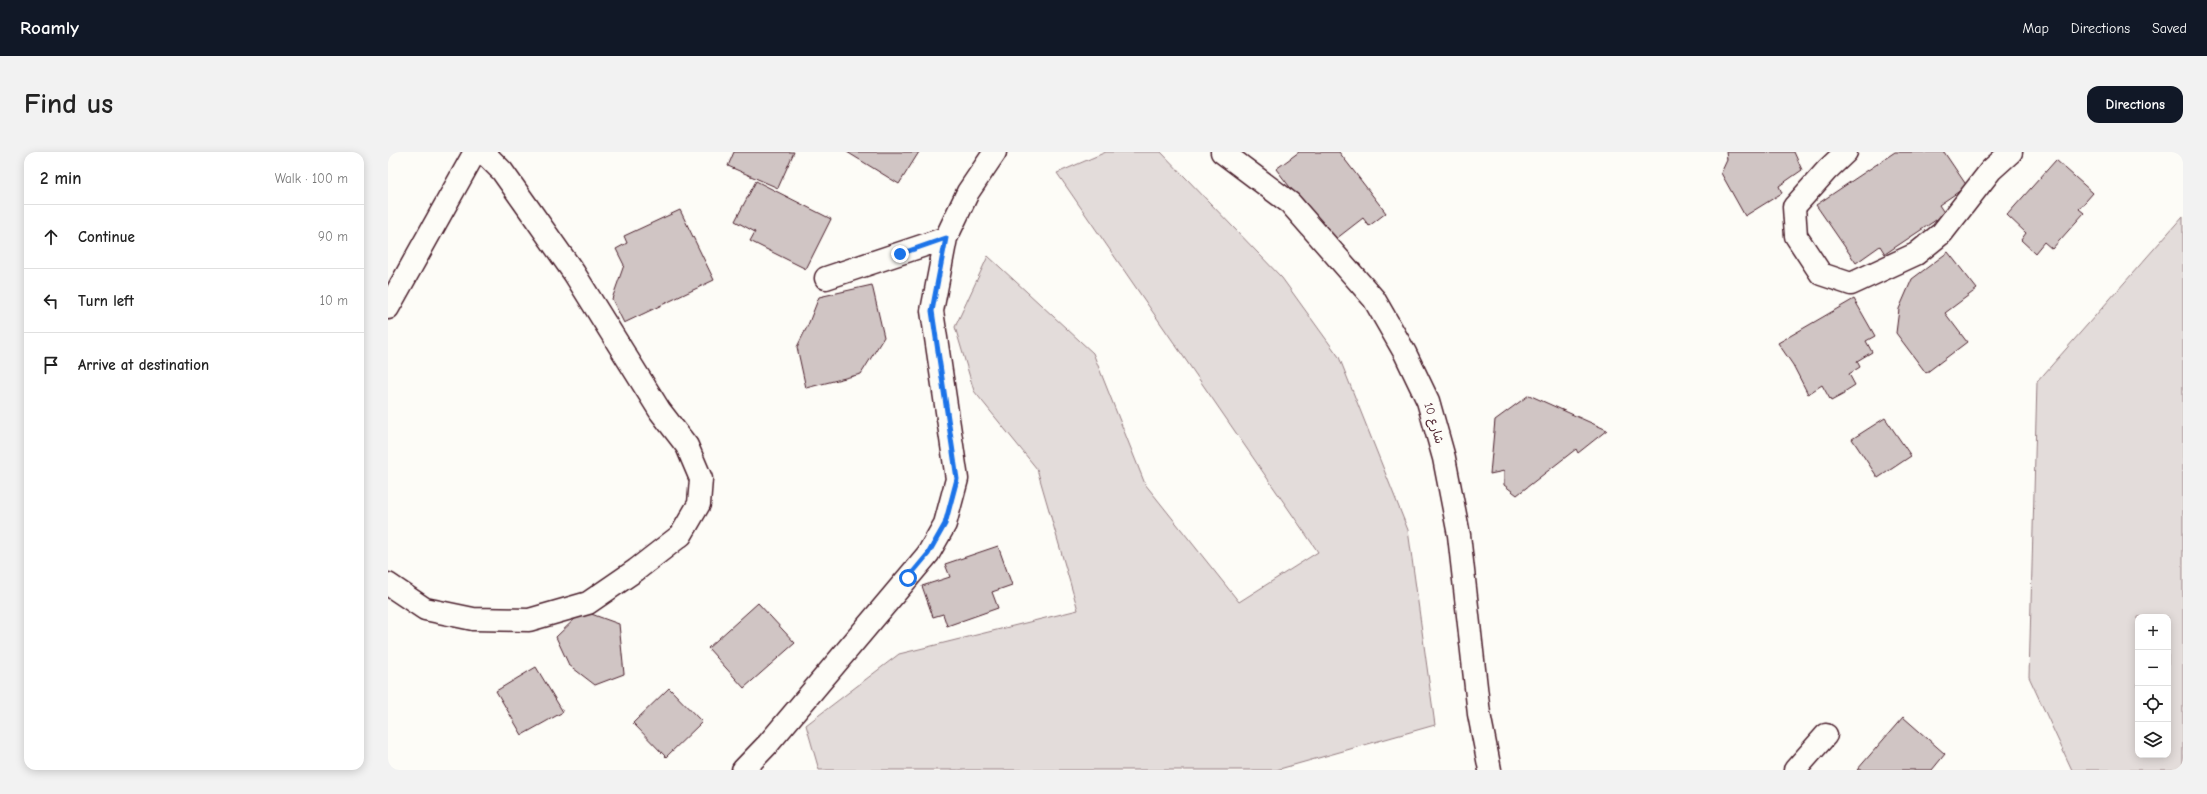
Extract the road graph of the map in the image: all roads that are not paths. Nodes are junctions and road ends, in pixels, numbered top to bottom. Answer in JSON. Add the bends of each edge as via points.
{"nodes":[{"id":1,"x":475,"y":152,"type":"edge"},
{"id":2,"x":483,"y":152,"type":"edge"},
{"id":3,"x":995,"y":152,"type":"edge"},
{"id":4,"x":1222,"y":152,"type":"edge"},
{"id":5,"x":1846,"y":152,"type":"edge"},
{"id":6,"x":2011,"y":152,"type":"edge"},
{"id":7,"x":946,"y":238,"type":"junction"},
{"id":8,"x":826,"y":278,"type":"dead end"},
{"id":9,"x":388,"y":308,"type":"edge"},
{"id":10,"x":388,"y":584,"type":"edge"},
{"id":11,"x":1826,"y":735,"type":"dead end"},
{"id":12,"x":743,"y":770,"type":"edge"},
{"id":13,"x":1490,"y":770,"type":"edge"},
{"id":14,"x":1795,"y":770,"type":"edge"}],
"edges":[{"from":1,"to":9,"type":"street"},
{"from":2,"to":10,"type":"street","via":[[502,171],[574,273],[660,411],[687,446],[701,479],[699,504],[681,535],[588,603],[529,620],[473,618],[425,609]]},
{"from":3,"to":7,"type":"street","via":[[968,192]]},
{"from":4,"to":13,"type":"street","name":"شارع 10","via":[[1290,203],[1374,299],[1405,353],[1428,401],[1444,458],[1459,535],[1479,714]]},
{"from":5,"to":6,"type":"street","via":[[1794,207],[1796,236],[1821,274],[1851,284],[1916,254],[1942,233],[1991,170]]},
{"from":7,"to":8,"type":"street"},
{"from":7,"to":12,"type":"street","via":[[932,311],[957,479],[945,524],[928,554],[768,744]]},
{"from":11,"to":14,"type":"street"}]}
